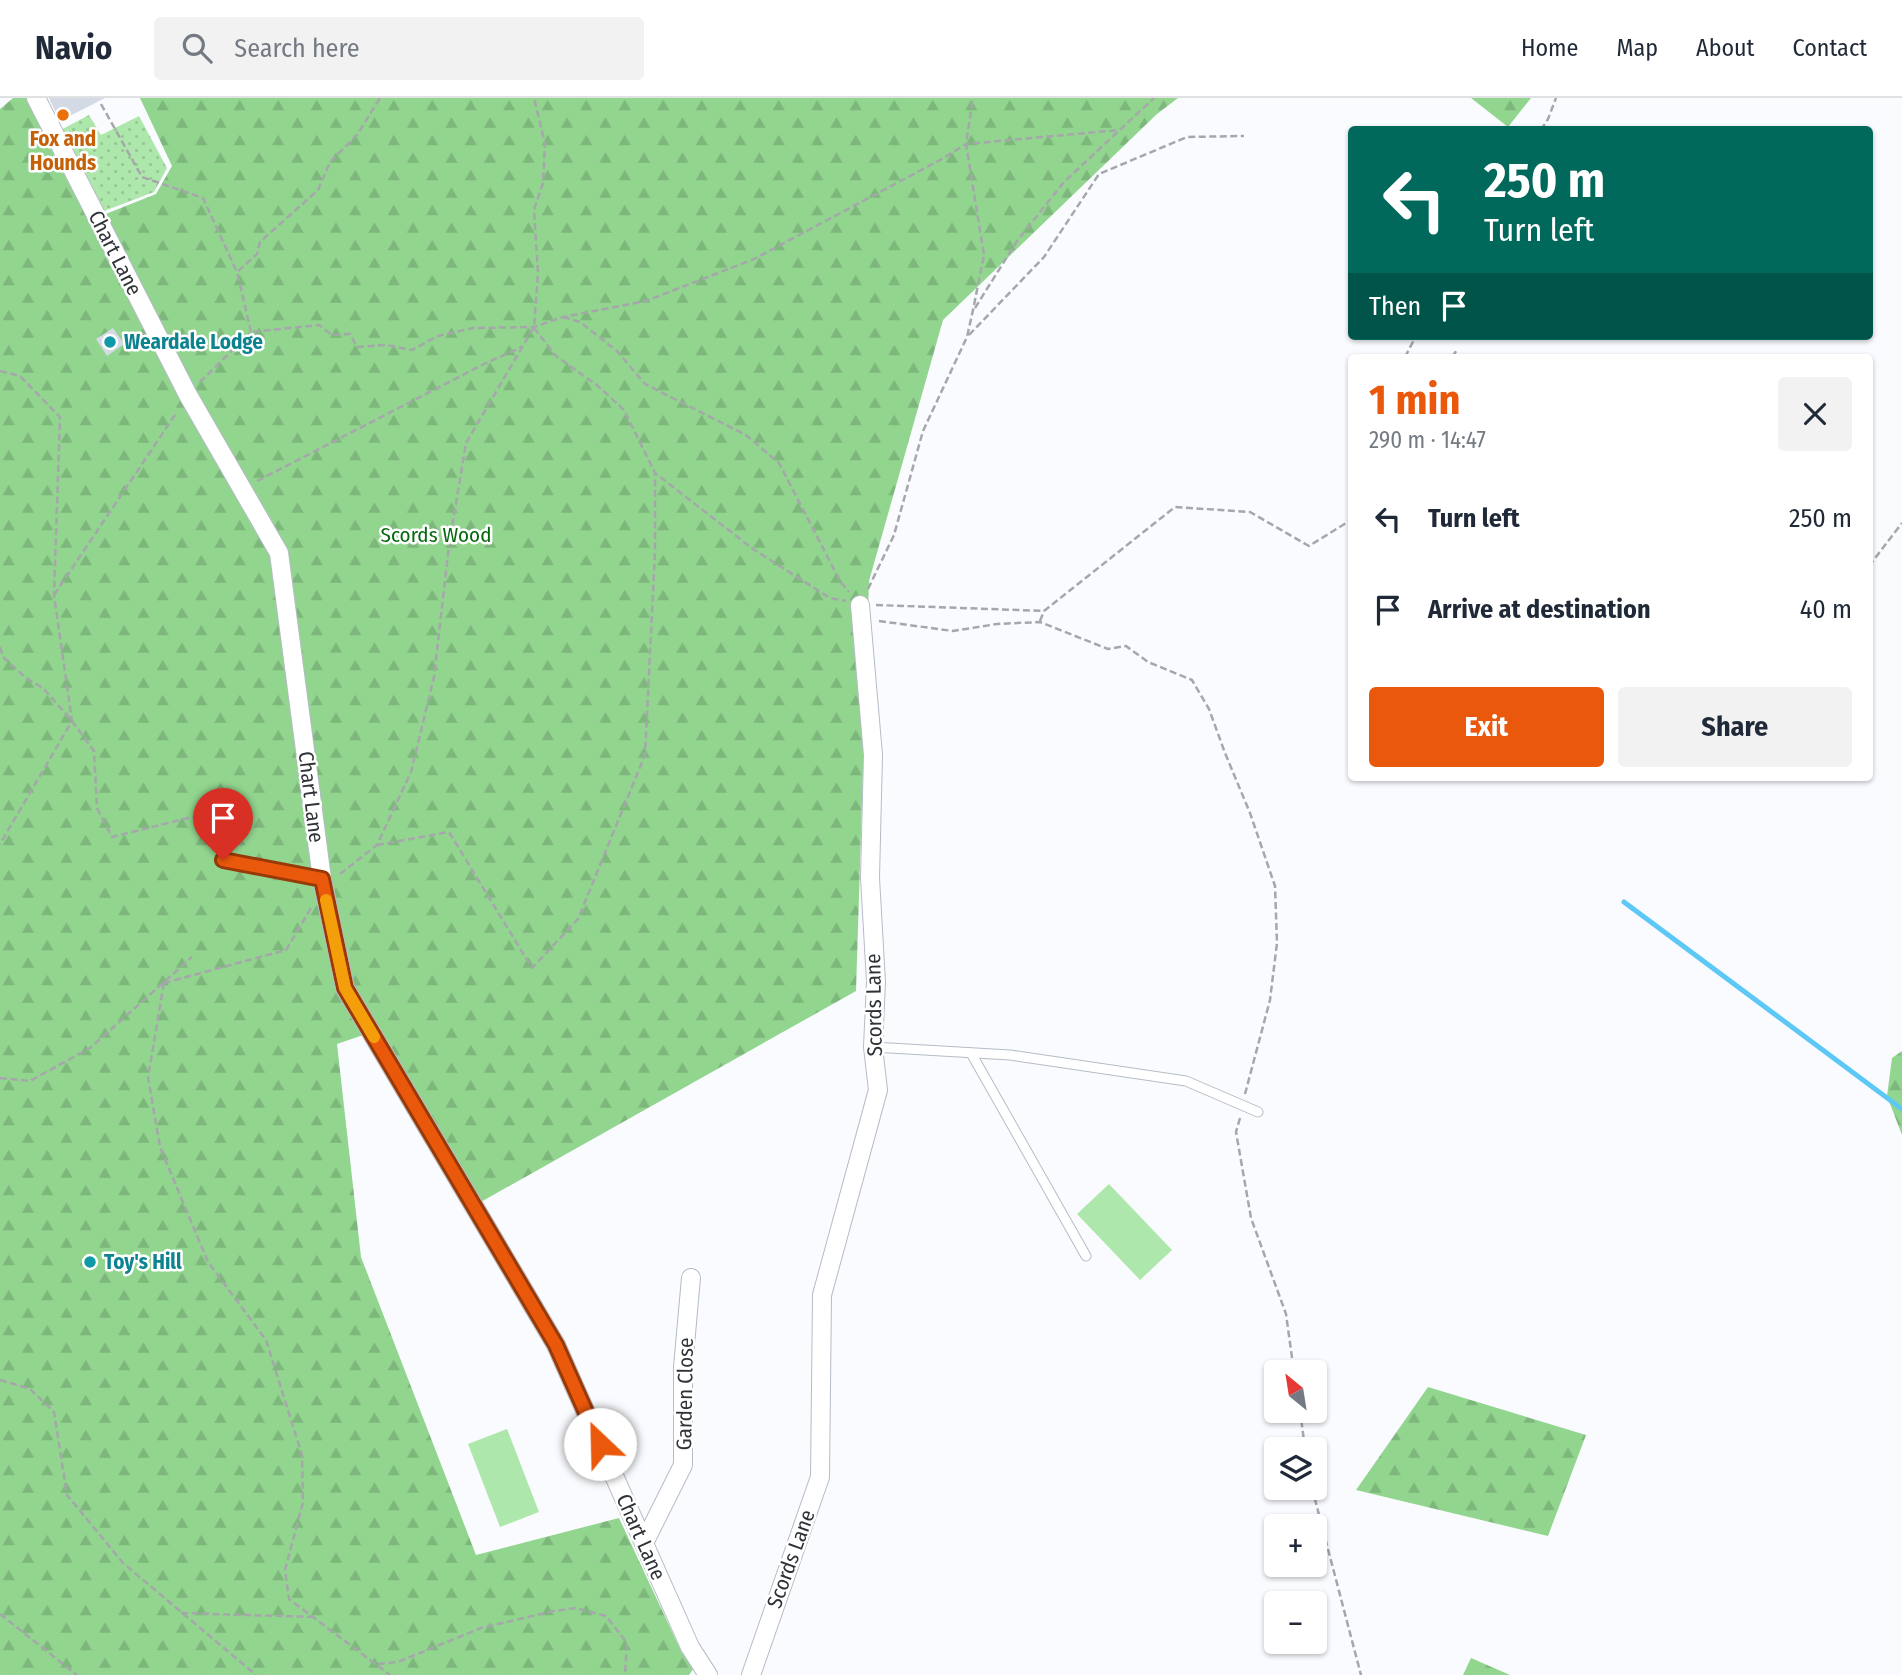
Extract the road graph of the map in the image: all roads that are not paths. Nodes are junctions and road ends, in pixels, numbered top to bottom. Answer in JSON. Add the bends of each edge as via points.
{"nodes":[{"id":1,"x":36,"y":98,"type":"edge"},
{"id":2,"x":860,"y":605,"type":"road end"},
{"id":3,"x":223,"y":860,"type":"dead end"},
{"id":4,"x":323,"y":883,"type":"junction"},
{"id":5,"x":873,"y":1047,"type":"junction"},
{"id":6,"x":971,"y":1053,"type":"junction"},
{"id":7,"x":1258,"y":1112,"type":"dead end"},
{"id":8,"x":1086,"y":1256,"type":"dead end"},
{"id":9,"x":691,"y":1278,"type":"dead end"},
{"id":10,"x":644,"y":1543,"type":"junction"},
{"id":11,"x":708,"y":1675,"type":"edge"},
{"id":12,"x":751,"y":1675,"type":"edge"}],
"edges":[{"from":1,"to":4,"type":"street","name":"Chart Lane","via":[[188,395],[279,553]]},
{"from":2,"to":5,"type":"street","name":"Scords Lane","via":[[873,755]]},
{"from":3,"to":4,"type":"lane"},
{"from":4,"to":10,"type":"street","name":"Chart Lane","via":[[345,988],[556,1345]]},
{"from":5,"to":6,"type":"lane"},
{"from":5,"to":12,"type":"street","name":"Scords Lane","via":[[878,1090],[822,1295],[820,1476]]},
{"from":6,"to":7,"type":"lane","via":[[1186,1081]]},
{"from":6,"to":8,"type":"lane"},
{"from":9,"to":10,"type":"street","name":"Garden Close","via":[[682,1367],[683,1465]]},
{"from":10,"to":11,"type":"street","name":"Chart Lane","via":[[690,1647]]}]}
